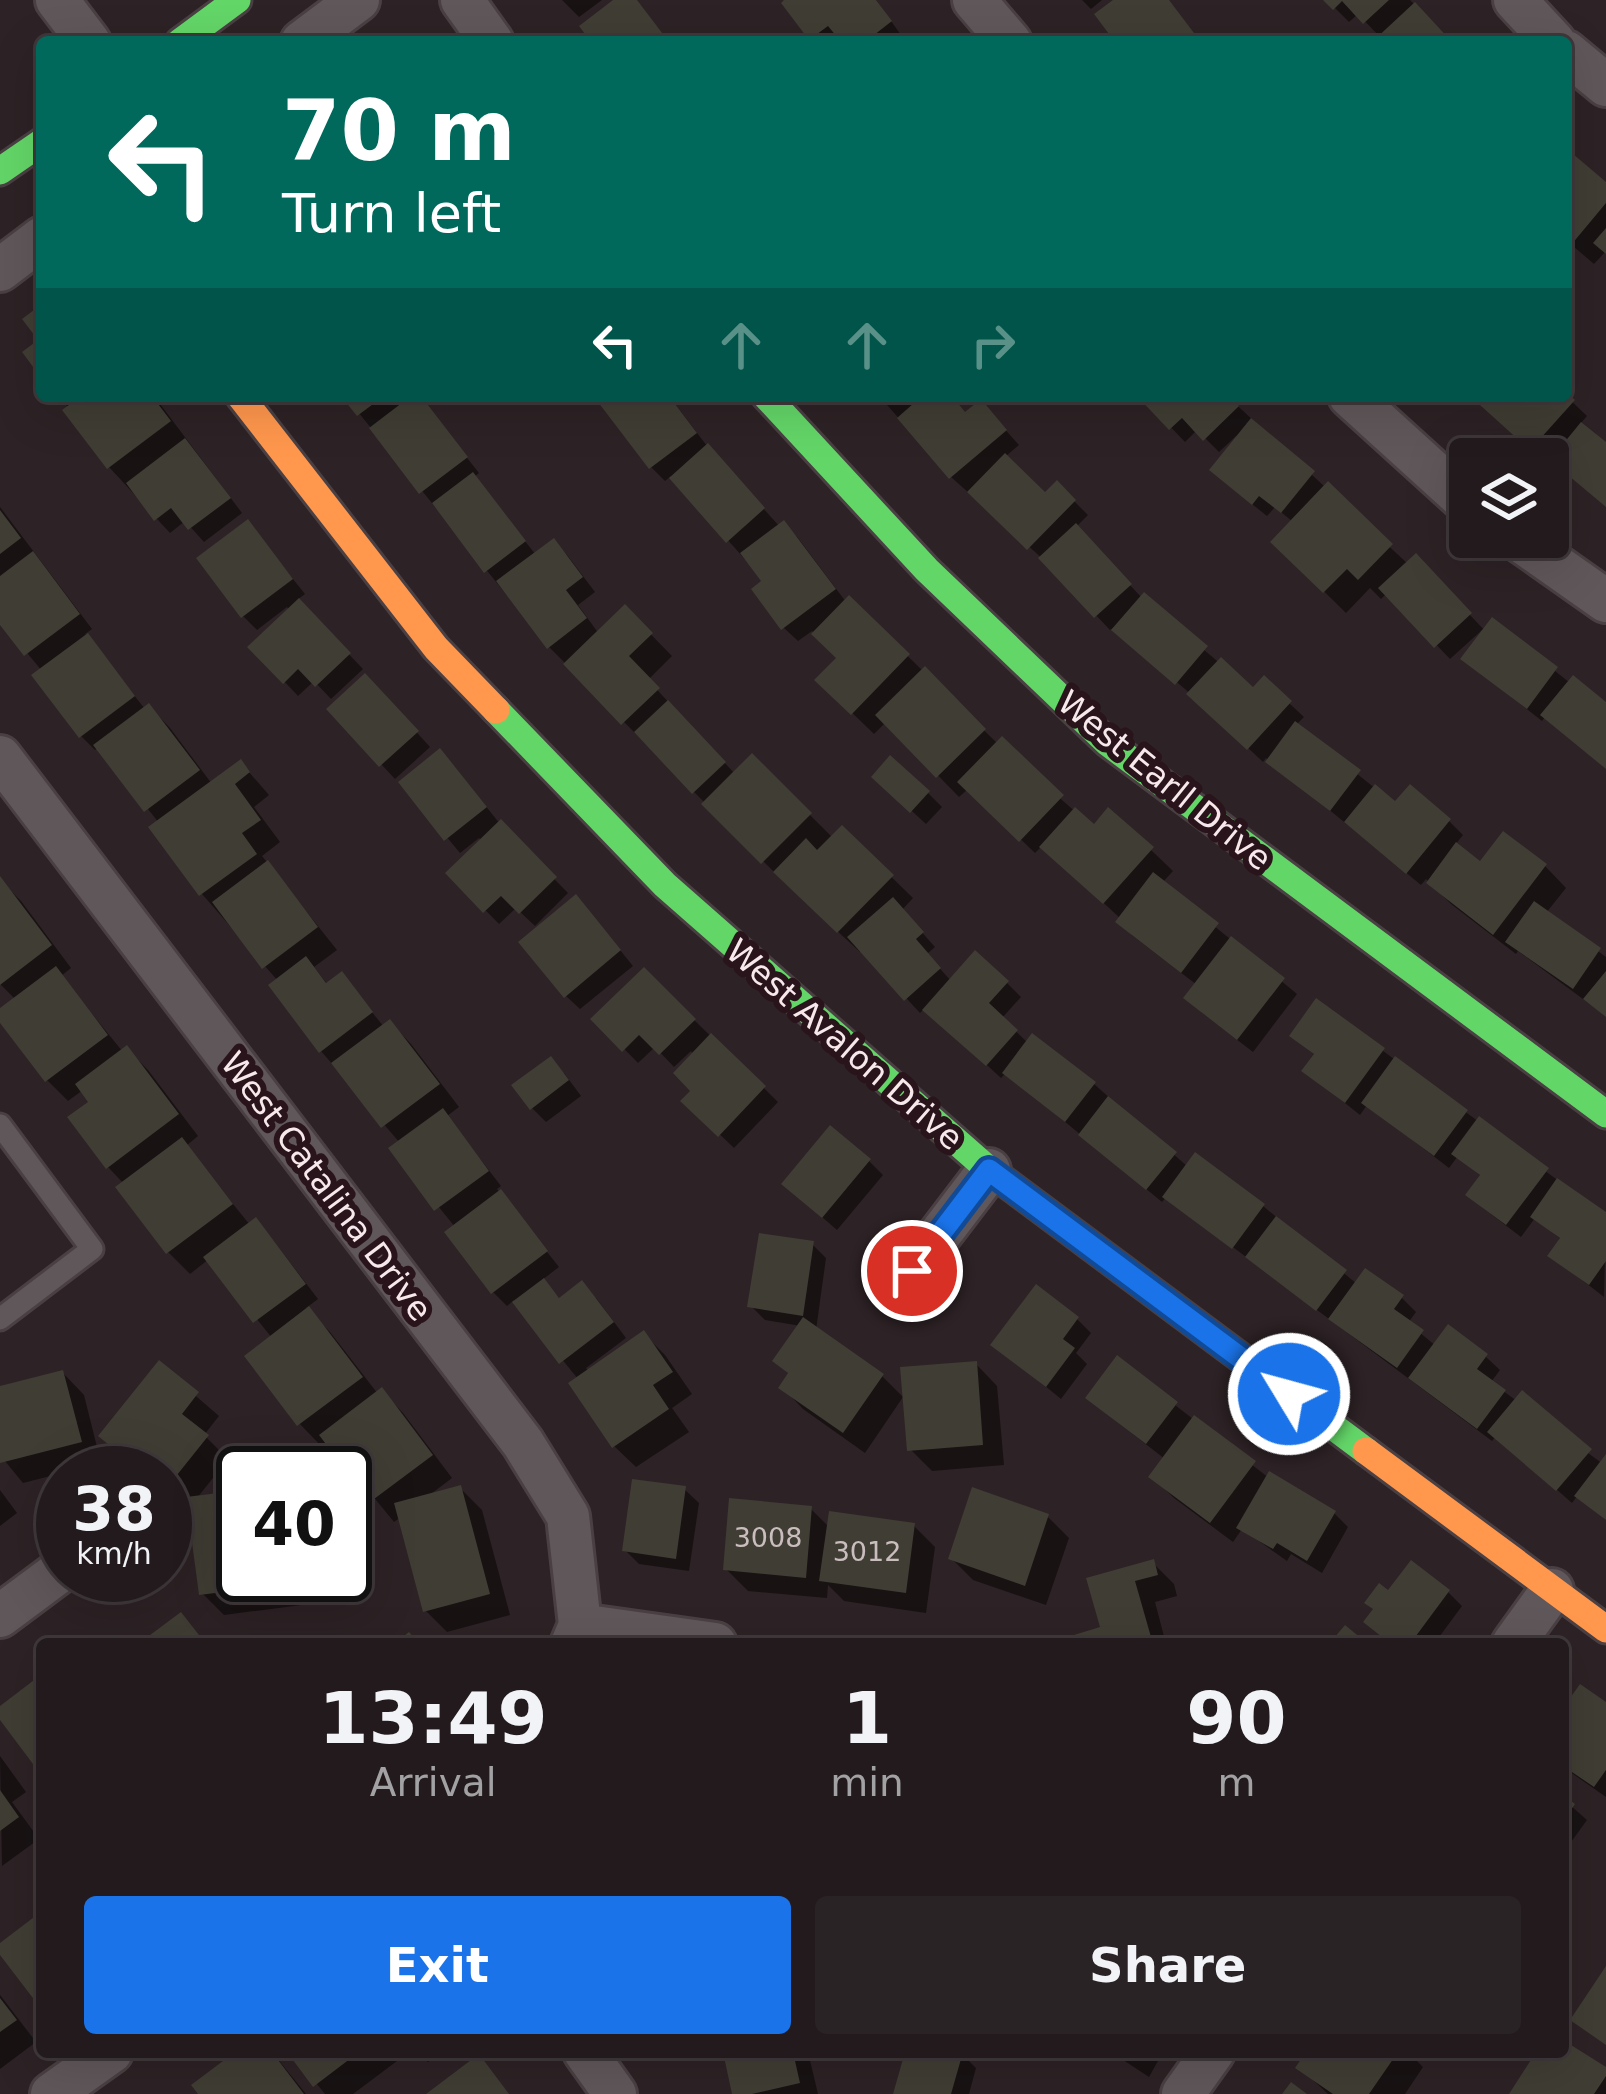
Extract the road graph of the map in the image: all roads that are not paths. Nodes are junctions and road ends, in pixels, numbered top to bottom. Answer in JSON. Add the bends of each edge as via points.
{"nodes":[{"id":1,"x":57,"y":0,"type":"edge"},
{"id":2,"x":237,"y":0,"type":"edge"},
{"id":3,"x":358,"y":0,"type":"edge"},
{"id":4,"x":462,"y":0,"type":"edge"},
{"id":5,"x":974,"y":0,"type":"edge"},
{"id":6,"x":1516,"y":0,"type":"edge"},
{"id":7,"x":84,"y":36,"type":"edge"},
{"id":8,"x":188,"y":36,"type":"edge"},
{"id":9,"x":310,"y":36,"type":"edge"},
{"id":10,"x":488,"y":36,"type":"edge"},
{"id":11,"x":1005,"y":36,"type":"edge"},
{"id":12,"x":1549,"y":36,"type":"edge"},
{"id":13,"x":1572,"y":57,"type":"edge"},
{"id":14,"x":1606,"y":85,"type":"edge"},
{"id":15,"x":36,"y":146,"type":"edge"},
{"id":16,"x":0,"y":171,"type":"edge"},
{"id":17,"x":36,"y":243,"type":"edge"},
{"id":18,"x":0,"y":270,"type":"edge"},
{"id":19,"x":245,"y":402,"type":"edge"},
{"id":20,"x":772,"y":402,"type":"edge"},
{"id":21,"x":1357,"y":402,"type":"edge"},
{"id":22,"x":1449,"y":486,"type":"edge"},
{"id":23,"x":1545,"y":558,"type":"edge"},
{"id":24,"x":1606,"y":601,"type":"edge"},
{"id":25,"x":0,"y":757,"type":"edge"},
{"id":26,"x":1606,"y":1114,"type":"edge"},
{"id":27,"x":0,"y":1125,"type":"edge"},
{"id":28,"x":989,"y":1170,"type":"junction"},
{"id":29,"x":912,"y":1271,"type":"dead end"},
{"id":30,"x":0,"y":1319,"type":"edge"},
{"id":31,"x":36,"y":1589,"type":"edge"},
{"id":32,"x":1552,"y":1590,"type":"junction"},
{"id":33,"x":0,"y":1616,"type":"edge"},
{"id":34,"x":1606,"y":1629,"type":"edge"},
{"id":35,"x":576,"y":1635,"type":"edge"},
{"id":36,"x":623,"y":1638,"type":"edge"},
{"id":37,"x":1517,"y":1638,"type":"edge"},
{"id":38,"x":103,"y":2058,"type":"edge"},
{"id":39,"x":589,"y":2058,"type":"edge"},
{"id":40,"x":1210,"y":2058,"type":"edge"},
{"id":41,"x":52,"y":2094,"type":"edge"},
{"id":42,"x":615,"y":2094,"type":"edge"},
{"id":43,"x":1183,"y":2094,"type":"edge"}],
"edges":[{"from":1,"to":7,"type":"street"},
{"from":2,"to":8,"type":"street"},
{"from":3,"to":9,"type":"street"},
{"from":4,"to":10,"type":"street"},
{"from":5,"to":11,"type":"street"},
{"from":6,"to":12,"type":"street"},
{"from":13,"to":14,"type":"street"},
{"from":15,"to":16,"type":"street"},
{"from":17,"to":18,"type":"street"},
{"from":19,"to":28,"type":"street","name":"West Avalon Drive","via":[[436,648],[665,885]]},
{"from":20,"to":26,"type":"street","name":"West Earll Drive","via":[[927,570],[1108,742]]},
{"from":21,"to":22,"type":"street"},
{"from":23,"to":24,"type":"street"},
{"from":25,"to":35,"type":"street","name":"West Catalina Drive","via":[[523,1443],[568,1516]]},
{"from":27,"to":30,"type":"lane","via":[[92,1249]]},
{"from":28,"to":29,"type":"street"},
{"from":28,"to":32,"type":"street","name":"West Avalon Drive"},
{"from":31,"to":33,"type":"street"},
{"from":32,"to":34,"type":"street","name":"West Avalon Drive"},
{"from":32,"to":37,"type":"street"},
{"from":35,"to":36,"type":"street"},
{"from":38,"to":41,"type":"street"},
{"from":39,"to":42,"type":"street"},
{"from":40,"to":43,"type":"street"}]}
